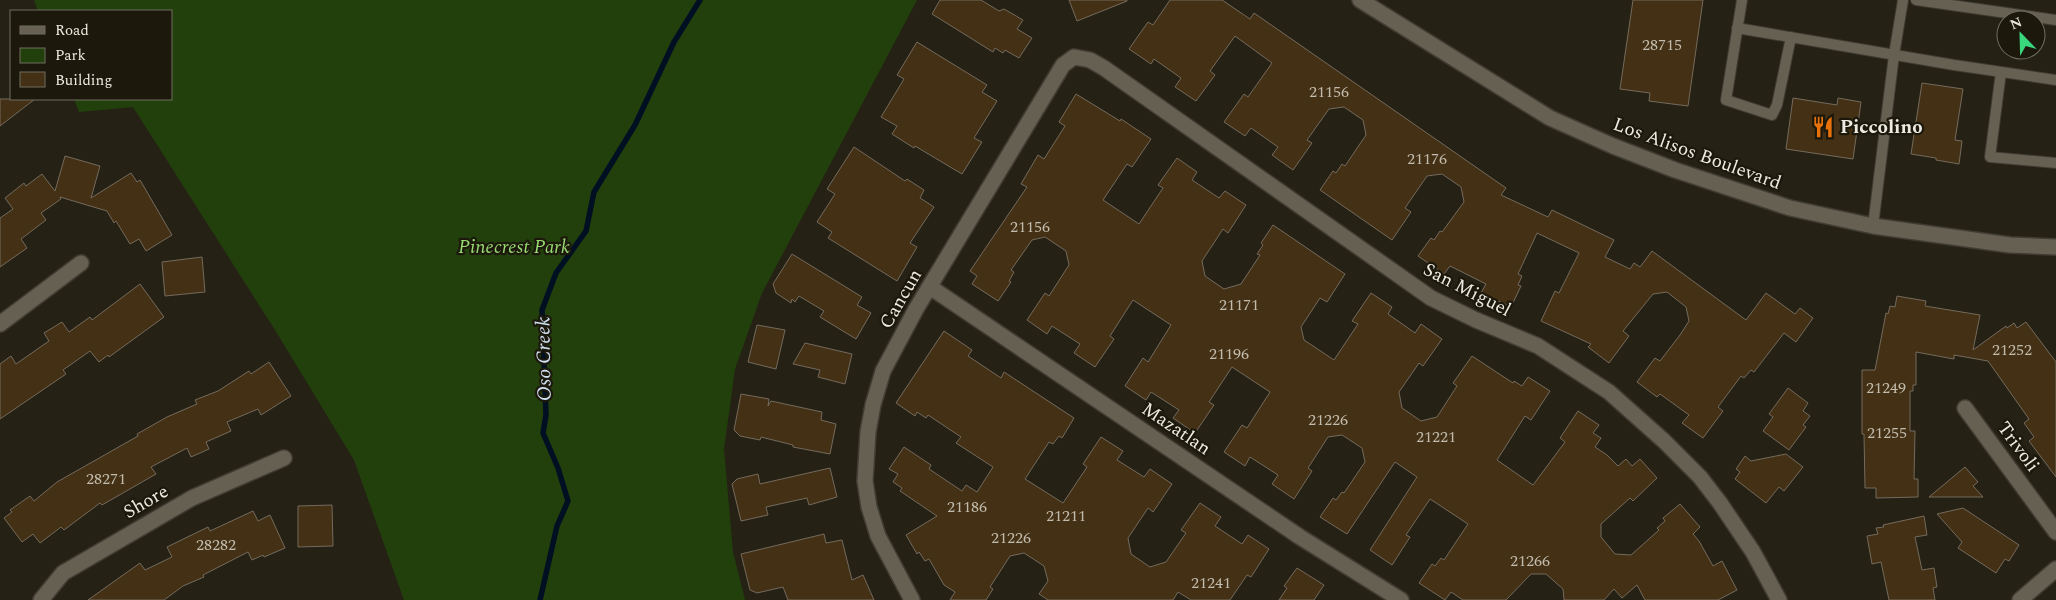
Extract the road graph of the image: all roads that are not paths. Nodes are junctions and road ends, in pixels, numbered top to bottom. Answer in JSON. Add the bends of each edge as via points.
{"nodes":[{"id":1,"x":1360,"y":0,"type":"edge"},
{"id":2,"x":1742,"y":0,"type":"edge"},
{"id":3,"x":1903,"y":0,"type":"edge"},
{"id":4,"x":1916,"y":0,"type":"edge"},
{"id":5,"x":2056,"y":20,"type":"edge"},
{"id":6,"x":1737,"y":28,"type":"junction"},
{"id":7,"x":1791,"y":37,"type":"junction"},
{"id":8,"x":1894,"y":55,"type":"junction"},
{"id":9,"x":1090,"y":60,"type":"joint"},
{"id":10,"x":2002,"y":72,"type":"junction"},
{"id":11,"x":2056,"y":80,"type":"edge"},
{"id":12,"x":2056,"y":163,"type":"edge"},
{"id":13,"x":1873,"y":226,"type":"junction"},
{"id":14,"x":2056,"y":248,"type":"edge"},
{"id":15,"x":81,"y":263,"type":"dead end"},
{"id":16,"x":930,"y":287,"type":"junction"},
{"id":17,"x":0,"y":324,"type":"edge"},
{"id":18,"x":1965,"y":408,"type":"dead end"},
{"id":19,"x":284,"y":458,"type":"dead end"},
{"id":20,"x":2056,"y":532,"type":"edge"},
{"id":21,"x":2056,"y":569,"type":"edge"},
{"id":22,"x":41,"y":600,"type":"edge"},
{"id":23,"x":912,"y":600,"type":"edge"},
{"id":24,"x":1401,"y":600,"type":"edge"},
{"id":25,"x":1779,"y":600,"type":"edge"},
{"id":26,"x":2020,"y":600,"type":"edge"}],
"edges":[{"from":1,"to":13,"type":"street","name":"Los Alisos Boulevard","via":[[1550,118],[1613,146],[1737,192],[1790,208]]},
{"from":2,"to":6,"type":"lane"},
{"from":3,"to":8,"type":"lane"},
{"from":4,"to":5,"type":"lane"},
{"from":6,"to":7,"type":"lane"},
{"from":6,"to":7,"type":"lane","via":[[1726,100],[1772,114],[1777,105]]},
{"from":7,"to":8,"type":"lane"},
{"from":8,"to":10,"type":"lane"},
{"from":8,"to":13,"type":"lane"},
{"from":9,"to":16,"type":"street","name":"Cancun","via":[[1074,57],[1063,66]]},
{"from":9,"to":25,"type":"street","name":"San Miguel","via":[[1431,298],[1538,346],[1610,392],[1700,477],[1753,552]]},
{"from":10,"to":11,"type":"lane"},
{"from":10,"to":12,"type":"lane","via":[[1990,156]]},
{"from":13,"to":14,"type":"street","name":"Los Alisos Boulevard","via":[[2000,244]]},
{"from":15,"to":17,"type":"street"},
{"from":16,"to":23,"type":"street","name":"Cancun","via":[[883,371],[868,432],[865,480],[878,536]]},
{"from":16,"to":24,"type":"street","name":"Mazatlan","via":[[1300,536]]},
{"from":18,"to":20,"type":"street","name":"Trivoli"},
{"from":19,"to":22,"type":"street","name":"Shore","via":[[192,498],[63,573]]},
{"from":21,"to":26,"type":"street"}]}
